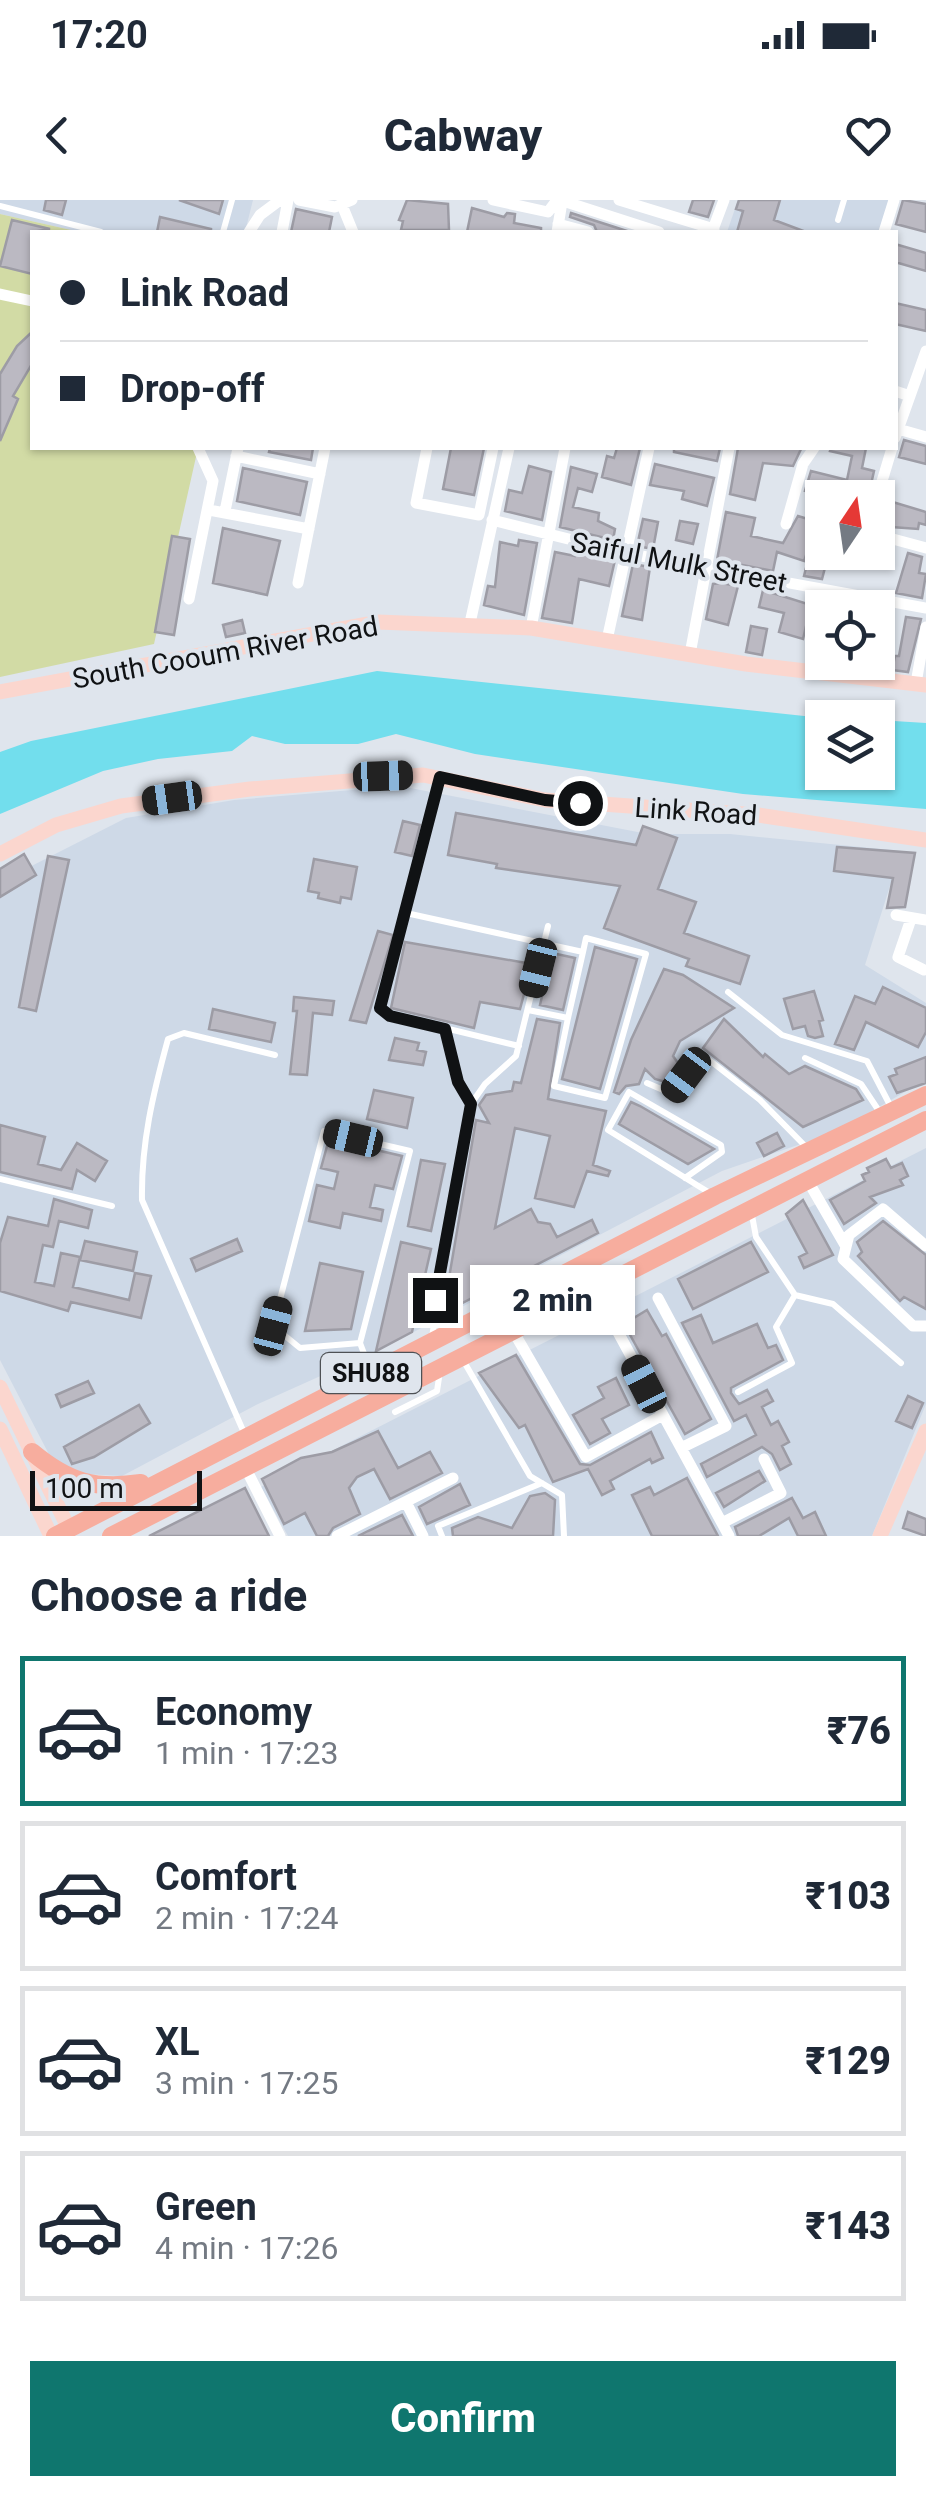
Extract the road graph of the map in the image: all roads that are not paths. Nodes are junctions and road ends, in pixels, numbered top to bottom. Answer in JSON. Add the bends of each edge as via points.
{"nodes":[{"id":1,"x":232,"y":200,"type":"edge"},
{"id":2,"x":280,"y":200,"type":"edge"},
{"id":3,"x":288,"y":200,"type":"edge"},
{"id":4,"x":299,"y":200,"type":"edge"},
{"id":5,"x":493,"y":200,"type":"edge"},
{"id":6,"x":561,"y":200,"type":"edge"},
{"id":7,"x":619,"y":200,"type":"edge"},
{"id":8,"x":724,"y":200,"type":"edge"},
{"id":9,"x":844,"y":200,"type":"edge"},
{"id":10,"x":894,"y":200,"type":"edge"},
{"id":11,"x":347,"y":202,"type":"edge"},
{"id":12,"x":0,"y":206,"type":"edge"},
{"id":13,"x":838,"y":220,"type":"dead end"},
{"id":14,"x":557,"y":228,"type":"edge"},
{"id":15,"x":93,"y":230,"type":"edge"},
{"id":16,"x":224,"y":230,"type":"edge"},
{"id":17,"x":249,"y":230,"type":"edge"},
{"id":18,"x":282,"y":230,"type":"edge"},
{"id":19,"x":353,"y":230,"type":"edge"},
{"id":20,"x":653,"y":230,"type":"edge"},
{"id":21,"x":710,"y":230,"type":"edge"},
{"id":22,"x":713,"y":230,"type":"edge"},
{"id":23,"x":885,"y":230,"type":"edge"},
{"id":24,"x":0,"y":294,"type":"edge"},
{"id":25,"x":30,"y":301,"type":"edge"},
{"id":26,"x":926,"y":350,"type":"edge"},
{"id":27,"x":898,"y":392,"type":"edge"},
{"id":28,"x":910,"y":396,"type":"junction"},
{"id":29,"x":898,"y":428,"type":"edge"},
{"id":30,"x":898,"y":433,"type":"edge"},
{"id":31,"x":926,"y":437,"type":"edge"},
{"id":32,"x":199,"y":450,"type":"edge"},
{"id":33,"x":324,"y":450,"type":"edge"},
{"id":34,"x":427,"y":450,"type":"edge"},
{"id":35,"x":492,"y":450,"type":"edge"},
{"id":36,"x":509,"y":450,"type":"edge"},
{"id":37,"x":565,"y":450,"type":"edge"},
{"id":38,"x":649,"y":450,"type":"edge"},
{"id":39,"x":728,"y":450,"type":"edge"},
{"id":40,"x":813,"y":450,"type":"edge"},
{"id":41,"x":891,"y":450,"type":"edge"},
{"id":42,"x":237,"y":452,"type":"edge"},
{"id":43,"x":320,"y":474,"type":"junction"},
{"id":44,"x":882,"y":480,"type":"edge"},
{"id":45,"x":209,"y":510,"type":"junction"},
{"id":46,"x":224,"y":511,"type":"junction"},
{"id":47,"x":492,"y":520,"type":"junction"},
{"id":48,"x":786,"y":524,"type":"dead end"},
{"id":49,"x":309,"y":529,"type":"junction"},
{"id":50,"x":546,"y":535,"type":"junction"},
{"id":51,"x":895,"y":540,"type":"edge"},
{"id":52,"x":926,"y":548,"type":"edge"},
{"id":53,"x":625,"y":553,"type":"junction"},
{"id":54,"x":706,"y":569,"type":"junction"},
{"id":55,"x":298,"y":584,"type":"dead end"},
{"id":56,"x":190,"y":599,"type":"dead end"},
{"id":57,"x":926,"y":608,"type":"edge"},
{"id":58,"x":470,"y":623,"type":"junction"},
{"id":59,"x":926,"y":627,"type":"edge"},
{"id":60,"x":531,"y":628,"type":"junction"},
{"id":61,"x":607,"y":640,"type":"junction"},
{"id":62,"x":690,"y":654,"type":"junction"},
{"id":63,"x":921,"y":684,"type":"edge"},
{"id":64,"x":0,"y":692,"type":"edge"},
{"id":65,"x":440,"y":777,"type":"junction"},
{"id":66,"x":926,"y":840,"type":"edge"},
{"id":67,"x":0,"y":854,"type":"edge"},
{"id":68,"x":406,"y":913,"type":"junction"},
{"id":69,"x":896,"y":916,"type":"dead end"},
{"id":70,"x":911,"y":919,"type":"junction"},
{"id":71,"x":926,"y":920,"type":"edge"},
{"id":72,"x":548,"y":926,"type":"dead end"},
{"id":73,"x":545,"y":943,"type":"junction"},
{"id":74,"x":583,"y":952,"type":"junction"},
{"id":75,"x":924,"y":970,"type":"dead end"},
{"id":76,"x":728,"y":992,"type":"dead end"},
{"id":77,"x":528,"y":1010,"type":"junction"},
{"id":78,"x":568,"y":1018,"type":"junction"},
{"id":79,"x":445,"y":1029,"type":"junction"},
{"id":80,"x":519,"y":1046,"type":"junction"},
{"id":81,"x":276,"y":1055,"type":"dead end"},
{"id":82,"x":805,"y":1058,"type":"dead end"},
{"id":83,"x":647,"y":1082,"type":"dead end"},
{"id":84,"x":926,"y":1095,"type":"edge"},
{"id":85,"x":471,"y":1104,"type":"junction"},
{"id":86,"x":887,"y":1113,"type":"junction"},
{"id":87,"x":926,"y":1120,"type":"edge"},
{"id":88,"x":810,"y":1150,"type":"junction"},
{"id":89,"x":0,"y":1178,"type":"edge"},
{"id":90,"x":685,"y":1178,"type":"junction"},
{"id":91,"x":808,"y":1181,"type":"junction"},
{"id":92,"x":716,"y":1196,"type":"junction"},
{"id":93,"x":112,"y":1206,"type":"dead end"},
{"id":94,"x":751,"y":1209,"type":"junction"},
{"id":95,"x":675,"y":1220,"type":"junction"},
{"id":96,"x":688,"y":1242,"type":"junction"},
{"id":97,"x":844,"y":1246,"type":"junction"},
{"id":98,"x":926,"y":1246,"type":"edge"},
{"id":99,"x":595,"y":1290,"type":"junction"},
{"id":100,"x":795,"y":1296,"type":"junction"},
{"id":101,"x":658,"y":1298,"type":"dead end"},
{"id":102,"x":926,"y":1326,"type":"edge"},
{"id":103,"x":512,"y":1330,"type":"junction"},
{"id":104,"x":360,"y":1343,"type":"junction"},
{"id":105,"x":431,"y":1343,"type":"junction"},
{"id":106,"x":460,"y":1354,"type":"junction"},
{"id":107,"x":440,"y":1364,"type":"junction"},
{"id":108,"x":902,"y":1364,"type":"dead end"},
{"id":109,"x":371,"y":1373,"type":"junction"},
{"id":110,"x":0,"y":1387,"type":"edge"},
{"id":111,"x":389,"y":1391,"type":"junction"},
{"id":112,"x":738,"y":1392,"type":"dead end"},
{"id":113,"x":408,"y":1406,"type":"junction"},
{"id":114,"x":395,"y":1412,"type":"dead end"},
{"id":115,"x":661,"y":1416,"type":"junction"},
{"id":116,"x":0,"y":1430,"type":"edge"},
{"id":117,"x":926,"y":1431,"type":"edge"},
{"id":118,"x":246,"y":1436,"type":"junction"},
{"id":119,"x":683,"y":1447,"type":"junction"},
{"id":120,"x":32,"y":1452,"type":"junction"},
{"id":121,"x":926,"y":1453,"type":"edge"},
{"id":122,"x":764,"y":1458,"type":"dead end"},
{"id":123,"x":245,"y":1467,"type":"junction"},
{"id":124,"x":452,"y":1478,"type":"dead end"},
{"id":125,"x":162,"y":1479,"type":"junction"},
{"id":126,"x":542,"y":1482,"type":"junction"},
{"id":127,"x":406,"y":1502,"type":"junction"},
{"id":128,"x":722,"y":1523,"type":"junction"},
{"id":129,"x":61,"y":1534,"type":"edge"},
{"id":130,"x":111,"y":1536,"type":"edge"},
{"id":131,"x":280,"y":1536,"type":"edge"},
{"id":132,"x":337,"y":1536,"type":"edge"},
{"id":133,"x":423,"y":1536,"type":"edge"},
{"id":134,"x":442,"y":1536,"type":"edge"},
{"id":135,"x":564,"y":1536,"type":"edge"},
{"id":136,"x":728,"y":1536,"type":"edge"},
{"id":137,"x":880,"y":1536,"type":"edge"},
{"id":138,"x":888,"y":1536,"type":"edge"}],
"edges":[{"from":1,"to":16,"type":"lane"},
{"from":2,"to":17,"type":"street"},
{"from":3,"to":18,"type":"street"},
{"from":4,"to":11,"type":"street"},
{"from":5,"to":6,"type":"street","via":[[548,212]]},
{"from":6,"to":14,"type":"street"},
{"from":6,"to":20,"type":"street"},
{"from":7,"to":21,"type":"street"},
{"from":8,"to":22,"type":"street"},
{"from":9,"to":13,"type":"lane"},
{"from":10,"to":23,"type":"street"},
{"from":11,"to":19,"type":"street"},
{"from":12,"to":15,"type":"lane"},
{"from":24,"to":25,"type":"street"},
{"from":26,"to":28,"type":"street"},
{"from":27,"to":28,"type":"street"},
{"from":28,"to":29,"type":"street"},
{"from":30,"to":31,"type":"street"},
{"from":32,"to":45,"type":"street","via":[[213,481]]},
{"from":33,"to":43,"type":"street"},
{"from":34,"to":35,"type":"street","via":[[416,503],[479,515]]},
{"from":36,"to":47,"type":"street"},
{"from":37,"to":50,"type":"street"},
{"from":38,"to":53,"type":"street"},
{"from":39,"to":54,"type":"street"},
{"from":40,"to":48,"type":"street"},
{"from":41,"to":44,"type":"street"},
{"from":42,"to":43,"type":"street"},
{"from":42,"to":46,"type":"street"},
{"from":43,"to":49,"type":"street"},
{"from":45,"to":46,"type":"street"},
{"from":45,"to":56,"type":"street"},
{"from":46,"to":49,"type":"street"},
{"from":47,"to":50,"type":"street","name":"Saiful Mulk Street"},
{"from":47,"to":58,"type":"street"},
{"from":49,"to":55,"type":"street"},
{"from":50,"to":53,"type":"street","name":"Saiful Mulk Street"},
{"from":50,"to":60,"type":"street"},
{"from":51,"to":52,"type":"street"},
{"from":53,"to":54,"type":"street","name":"Saiful Mulk Street"},
{"from":53,"to":61,"type":"street"},
{"from":54,"to":57,"type":"street","name":"Saiful Mulk Street"},
{"from":54,"to":62,"type":"street"},
{"from":58,"to":60,"type":"street","name":"South Cooum River Road"},
{"from":58,"to":64,"type":"street","name":"South Cooum River Road","via":[[378,622]]},
{"from":59,"to":63,"type":"street"},
{"from":60,"to":61,"type":"street","name":"South Cooum River Road"},
{"from":61,"to":62,"type":"street","name":"South Cooum River Road"},
{"from":62,"to":63,"type":"street","name":"South Cooum River Road"},
{"from":65,"to":66,"type":"street","name":"Link Road","via":[[545,800],[758,815]]},
{"from":65,"to":67,"type":"street","name":"Link Road","via":[[332,780],[121,806],[56,824]]},
{"from":65,"to":68,"type":"lane"},
{"from":68,"to":73,"type":"lane"},
{"from":68,"to":79,"type":"lane","via":[[380,1008]]},
{"from":69,"to":70,"type":"street"},
{"from":70,"to":71,"type":"street"},
{"from":70,"to":75,"type":"street","via":[[898,957]]},
{"from":72,"to":73,"type":"lane"},
{"from":73,"to":74,"type":"lane"},
{"from":73,"to":77,"type":"lane"},
{"from":74,"to":78,"type":"lane"},
{"from":74,"to":78,"type":"lane","via":[[586,938],[646,954],[605,1098],[554,1086]]},
{"from":76,"to":86,"type":"lane","via":[[782,1035],[867,1061]]},
{"from":77,"to":78,"type":"lane"},
{"from":77,"to":80,"type":"lane"},
{"from":79,"to":80,"type":"lane"},
{"from":79,"to":85,"type":"lane","via":[[458,1082]]},
{"from":80,"to":85,"type":"lane"},
{"from":81,"to":118,"type":"lane","via":[[184,1033],[168,1039],[147,1116],[142,1171],[142,1200]]},
{"from":82,"to":86,"type":"lane","via":[[861,1084]]},
{"from":83,"to":88,"type":"lane","via":[[670,1093],[699,1059],[708,1059]]},
{"from":84,"to":86,"type":"main road","number":"SHU88"},
{"from":85,"to":105,"type":"lane"},
{"from":86,"to":88,"type":"main road","number":"SHU88"},
{"from":87,"to":91,"type":"main road","number":"SHU88"},
{"from":88,"to":92,"type":"main road","number":"SHU88"},
{"from":89,"to":93,"type":"lane"},
{"from":90,"to":90,"type":"lane","via":[[608,1130],[630,1092],[723,1148]]},
{"from":90,"to":92,"type":"lane"},
{"from":91,"to":94,"type":"main road","number":"SHU88"},
{"from":91,"to":97,"type":"street"},
{"from":92,"to":95,"type":"main road","number":"SHU88"},
{"from":94,"to":96,"type":"main road","number":"SHU88"},
{"from":94,"to":100,"type":"lane","via":[[756,1237]]},
{"from":95,"to":96,"type":"main road"},
{"from":95,"to":105,"type":"main road","number":"SHU88"},
{"from":96,"to":99,"type":"main road","number":"SHU88"},
{"from":97,"to":98,"type":"street","via":[[882,1210]]},
{"from":97,"to":102,"type":"street","via":[[843,1259],[913,1326]]},
{"from":99,"to":103,"type":"main road","number":"SHU88"},
{"from":99,"to":115,"type":"street"},
{"from":100,"to":108,"type":"lane","via":[[833,1304]]},
{"from":100,"to":112,"type":"lane","via":[[776,1327],[792,1364]]},
{"from":101,"to":119,"type":"street","via":[[726,1426]]},
{"from":103,"to":106,"type":"main road","number":"SHU88"},
{"from":103,"to":115,"type":"street","via":[[586,1457]]},
{"from":104,"to":104,"type":"lane","via":[[300,1348],[273,1326],[324,1131],[410,1151]]},
{"from":104,"to":109,"type":"lane"},
{"from":105,"to":109,"type":"main road","number":"SHU88"},
{"from":106,"to":107,"type":"main road","number":"SHU88"},
{"from":106,"to":126,"type":"lane","via":[[530,1476]]},
{"from":107,"to":111,"type":"main road","number":"SHU88"},
{"from":107,"to":113,"type":"lane","via":[[437,1391]]},
{"from":109,"to":118,"type":"main road","number":"SHU88"},
{"from":110,"to":120,"type":"street"},
{"from":111,"to":113,"type":"lane"},
{"from":111,"to":123,"type":"main road","number":"SHU88"},
{"from":113,"to":114,"type":"lane"},
{"from":115,"to":119,"type":"street"},
{"from":116,"to":129,"type":"street"},
{"from":117,"to":137,"type":"street"},
{"from":118,"to":125,"type":"main road","number":"SHU88"},
{"from":119,"to":128,"type":"street"},
{"from":120,"to":125,"type":"main road","via":[[74,1482],[96,1488]]},
{"from":120,"to":129,"type":"street"},
{"from":121,"to":138,"type":"street"},
{"from":122,"to":128,"type":"street","via":[[781,1493]]},
{"from":123,"to":130,"type":"main road","number":"SHU88"},
{"from":123,"to":131,"type":"street"},
{"from":124,"to":127,"type":"street"},
{"from":125,"to":129,"type":"main road","number":"SHU88"},
{"from":126,"to":134,"type":"lane","via":[[438,1526]]},
{"from":126,"to":135,"type":"lane","via":[[562,1494]]},
{"from":127,"to":132,"type":"street"},
{"from":127,"to":133,"type":"street"},
{"from":128,"to":136,"type":"street"}]}
